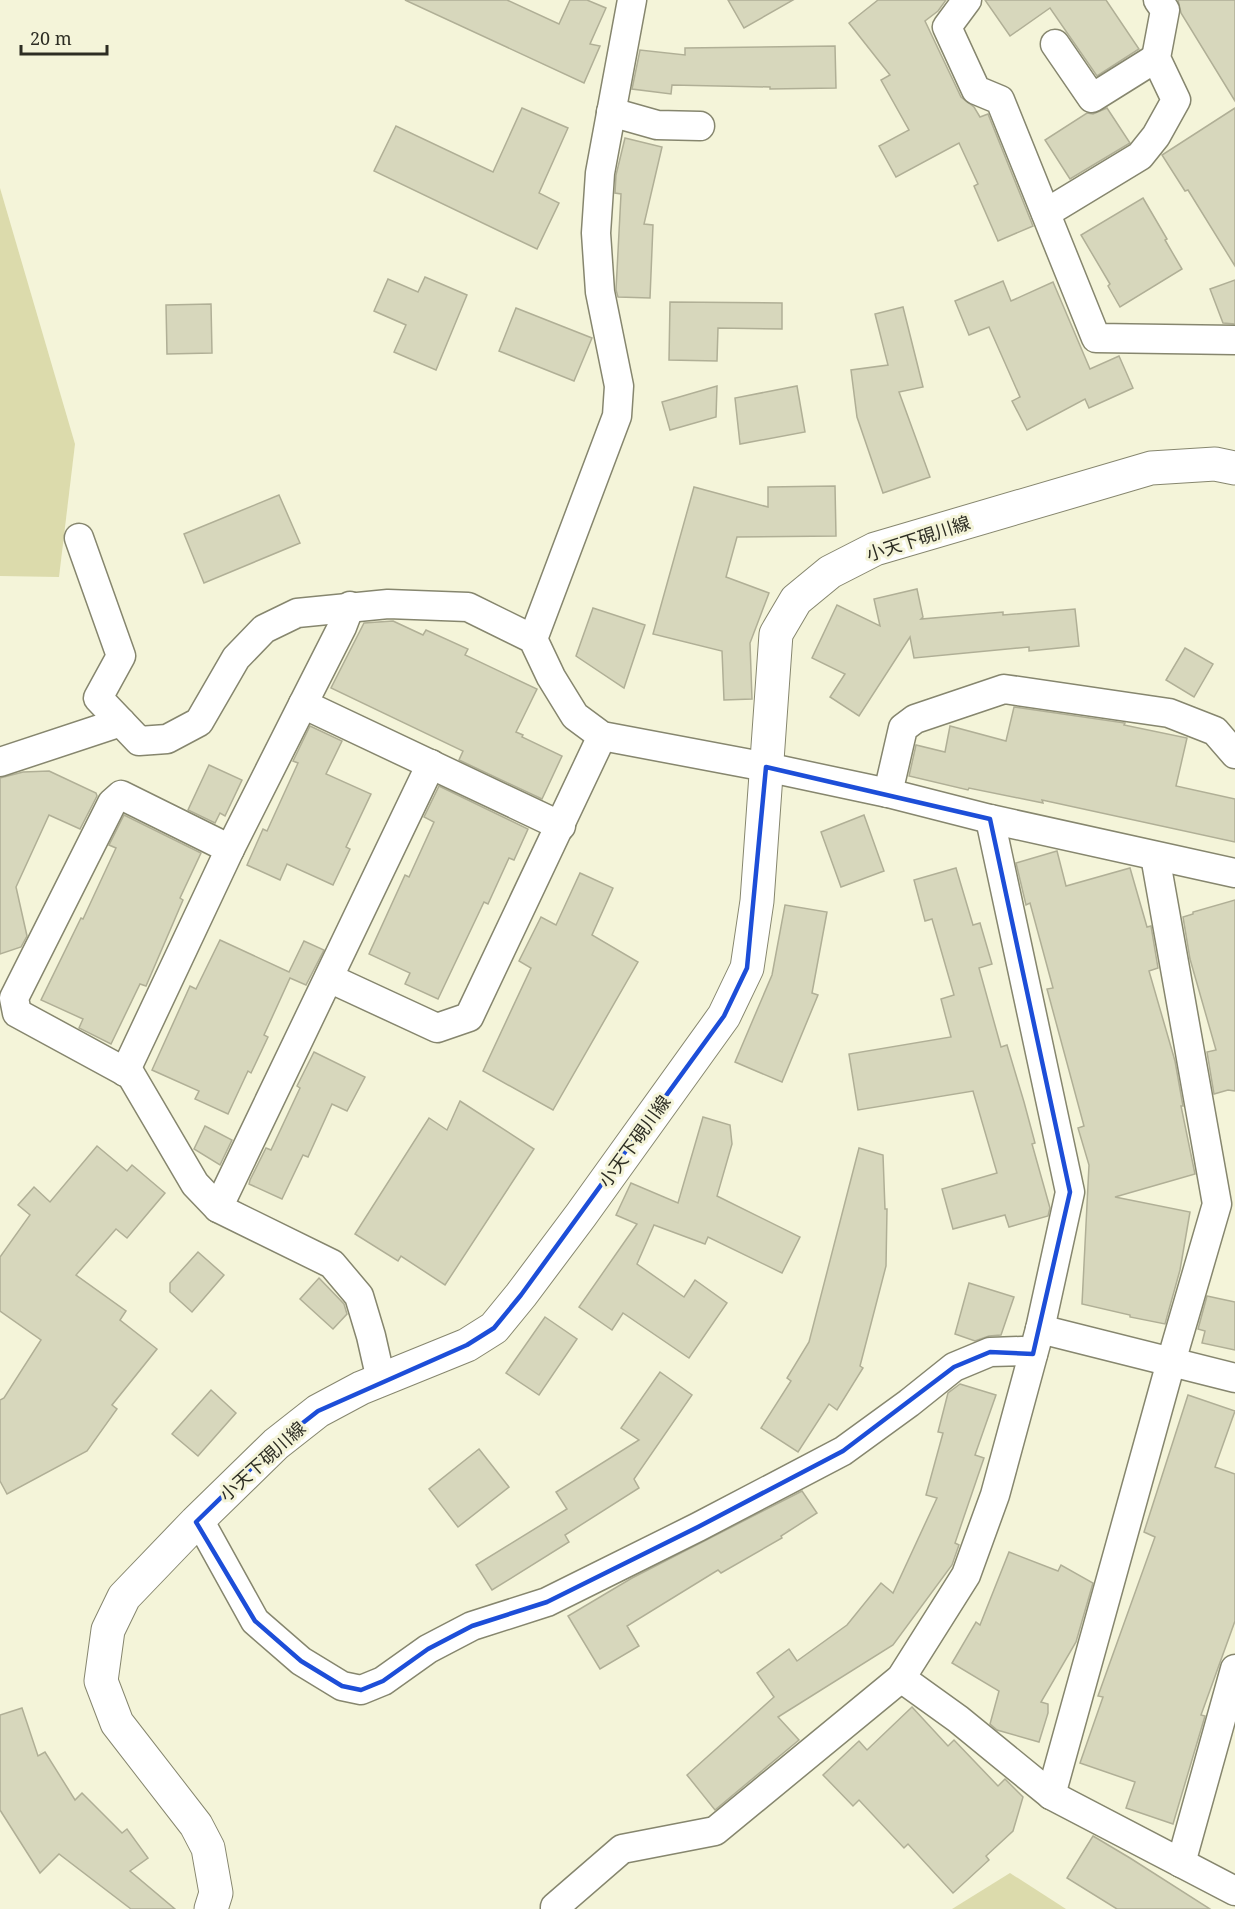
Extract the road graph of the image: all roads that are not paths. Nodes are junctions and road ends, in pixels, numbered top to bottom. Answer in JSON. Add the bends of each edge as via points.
{"nodes":[{"id":1,"x":632,"y":0,"type":"edge"},
{"id":2,"x":968,"y":0,"type":"edge"},
{"id":3,"x":1158,"y":0,"type":"edge"},
{"id":4,"x":1055,"y":44,"type":"dead end"},
{"id":5,"x":1156,"y":58,"type":"junction"},
{"id":6,"x":611,"y":112,"type":"junction"},
{"id":7,"x":700,"y":126,"type":"dead end"},
{"id":8,"x":1046,"y":213,"type":"junction"},
{"id":9,"x":1235,"y":340,"type":"edge"},
{"id":10,"x":1235,"y":468,"type":"edge"},
{"id":11,"x":79,"y":538,"type":"dead end"},
{"id":12,"x":350,"y":606,"type":"junction"},
{"id":13,"x":533,"y":639,"type":"junction"},
{"id":14,"x":303,"y":704,"type":"junction"},
{"id":15,"x":122,"y":722,"type":"junction"},
{"id":16,"x":602,"y":736,"type":"junction"},
{"id":17,"x":1235,"y":754,"type":"edge"},
{"id":18,"x":0,"y":762,"type":"edge"},
{"id":19,"x":430,"y":764,"type":"junction"},
{"id":20,"x":766,"y":767,"type":"junction"},
{"id":21,"x":888,"y":793,"type":"junction"},
{"id":22,"x":990,"y":819,"type":"junction"},
{"id":23,"x":561,"y":826,"type":"junction"},
{"id":24,"x":230,"y":849,"type":"junction"},
{"id":25,"x":1155,"y":856,"type":"junction"},
{"id":26,"x":1235,"y":873,"type":"edge"},
{"id":27,"x":329,"y":978,"type":"junction"},
{"id":28,"x":125,"y":1072,"type":"junction"},
{"id":29,"x":218,"y":1208,"type":"junction"},
{"id":30,"x":1037,"y":1342,"type":"junction"},
{"id":31,"x":1171,"y":1362,"type":"junction"},
{"id":32,"x":1235,"y":1378,"type":"edge"},
{"id":33,"x":381,"y":1380,"type":"junction"},
{"id":34,"x":196,"y":1522,"type":"junction"},
{"id":35,"x":1235,"y":1669,"type":"edge"},
{"id":36,"x":901,"y":1678,"type":"junction"},
{"id":37,"x":1052,"y":1795,"type":"junction"},
{"id":38,"x":1181,"y":1863,"type":"junction"},
{"id":39,"x":1235,"y":1891,"type":"edge"},
{"id":40,"x":211,"y":1909,"type":"edge"},
{"id":41,"x":555,"y":1909,"type":"edge"}],
"edges":[{"from":1,"to":6,"type":"street"},
{"from":2,"to":8,"type":"street","via":[[946,27],[976,90],[1000,100]]},
{"from":3,"to":5,"type":"street","via":[[1165,10]]},
{"from":4,"to":5,"type":"street","via":[[1092,98]]},
{"from":5,"to":8,"type":"street","via":[[1176,100],[1156,136],[1140,156]]},
{"from":6,"to":7,"type":"street","via":[[657,125]]},
{"from":6,"to":13,"type":"street","via":[[600,172],[596,233],[600,292],[619,386],[617,416]]},
{"from":8,"to":9,"type":"street","via":[[1096,338]]},
{"from":10,"to":20,"type":"main road","name":"小天下硯川線","via":[[1215,464],[1151,468],[875,549],[830,572],[796,600],[776,634]]},
{"from":11,"to":15,"type":"street","via":[[121,656],[98,698]]},
{"from":12,"to":13,"type":"street","via":[[468,607]]},
{"from":12,"to":14,"type":"street"},
{"from":12,"to":15,"type":"street","via":[[297,613],[264,629],[236,658],[199,722],[167,739],[139,741]]},
{"from":13,"to":16,"type":"street","via":[[575,716]]},
{"from":14,"to":19,"type":"street"},
{"from":14,"to":24,"type":"street"},
{"from":15,"to":18,"type":"street"},
{"from":16,"to":20,"type":"street"},
{"from":16,"to":23,"type":"street"},
{"from":17,"to":21,"type":"street","via":[[1215,731],[1169,714],[1004,689],[915,719],[903,728]]},
{"from":19,"to":23,"type":"street"},
{"from":19,"to":27,"type":"street"},
{"from":20,"to":21,"type":"street"},
{"from":20,"to":33,"type":"main road","name":"小天下硯川線","via":[[757,901],[747,968],[724,1016],[494,1328],[467,1345]]},
{"from":21,"to":22,"type":"street"},
{"from":22,"to":25,"type":"street"},
{"from":22,"to":30,"type":"street","via":[[1070,1192]]},
{"from":23,"to":27,"type":"street","via":[[469,1017],[437,1028]]},
{"from":24,"to":28,"type":"street"},
{"from":24,"to":28,"type":"street","via":[[121,795],[112,803],[14,998],[18,1013]]},
{"from":25,"to":26,"type":"street"},
{"from":25,"to":31,"type":"street","via":[[1217,1204]]},
{"from":27,"to":29,"type":"street"},
{"from":28,"to":29,"type":"street","via":[[131,1075],[195,1184]]},
{"from":29,"to":33,"type":"street","via":[[332,1264],[359,1296]]},
{"from":30,"to":31,"type":"street"},
{"from":30,"to":34,"type":"street","via":[[1022,1351],[990,1352],[954,1366],[843,1451],[547,1602],[472,1626],[428,1649],[383,1681],[361,1690],[342,1686],[301,1661],[255,1621],[203,1527]]},
{"from":30,"to":36,"type":"street","via":[[995,1495],[966,1575]]},
{"from":31,"to":32,"type":"street"},
{"from":31,"to":37,"type":"street"},
{"from":33,"to":34,"type":"main road","name":"小天下硯川線","via":[[318,1411],[276,1444]]},
{"from":34,"to":40,"type":"main road","name":"小天下硯川線","via":[[124,1597],[108,1630],[101,1681],[117,1723],[196,1825],[208,1848],[216,1893]]},
{"from":35,"to":38,"type":"street"},
{"from":36,"to":37,"type":"street"},
{"from":36,"to":41,"type":"street","via":[[715,1831],[622,1849]]},
{"from":37,"to":38,"type":"street"},
{"from":38,"to":39,"type":"street"}]}
